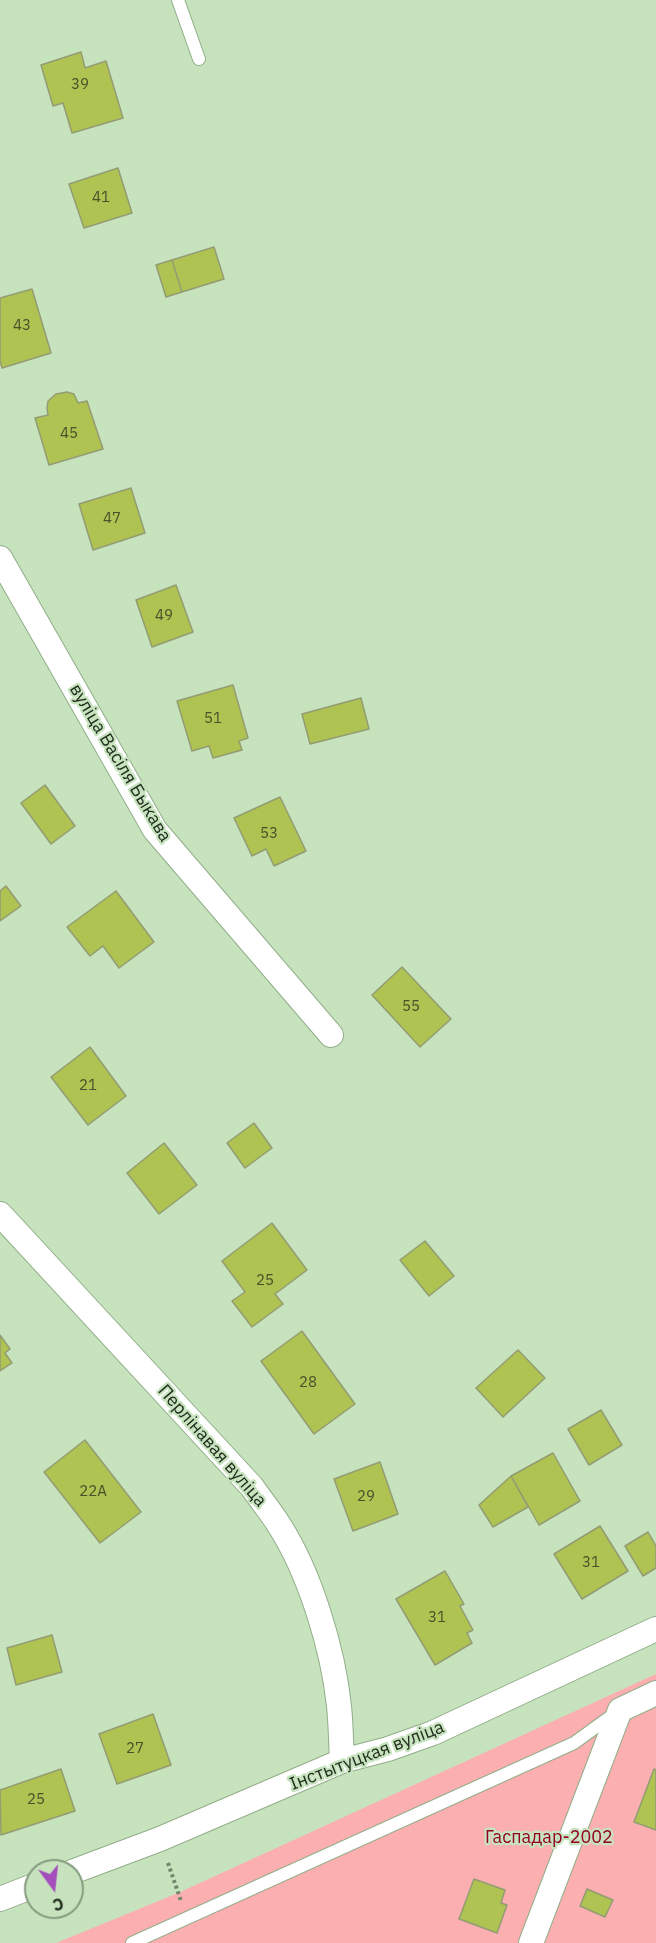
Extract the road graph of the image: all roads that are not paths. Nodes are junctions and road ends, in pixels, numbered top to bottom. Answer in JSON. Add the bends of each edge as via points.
{"nodes":[{"id":1,"x":178,"y":0,"type":"edge"},
{"id":2,"x":200,"y":59,"type":"dead end"},
{"id":3,"x":0,"y":558,"type":"edge"},
{"id":4,"x":331,"y":1035,"type":"dead end"},
{"id":5,"x":0,"y":1214,"type":"edge"},
{"id":6,"x":656,"y":1629,"type":"edge"},
{"id":7,"x":656,"y":1693,"type":"edge"},
{"id":8,"x":620,"y":1710,"type":"junction"},
{"id":9,"x":342,"y":1761,"type":"junction"},
{"id":10,"x":84,"y":1868,"type":"edge"},
{"id":11,"x":24,"y":1890,"type":"edge"},
{"id":12,"x":0,"y":1899,"type":"edge"},
{"id":13,"x":132,"y":1943,"type":"edge"},
{"id":14,"x":531,"y":1943,"type":"edge"}],
"edges":[{"from":1,"to":2,"type":"lane"},
{"from":3,"to":4,"type":"street","name":"вуліца Васіля Быкава","via":[[155,830]]},
{"from":5,"to":9,"type":"street","name":"Перлінавая вуліца","via":[[252,1487],[279,1526],[299,1562],[331,1657]]},
{"from":6,"to":9,"type":"street","name":"Інстытуцкая вуліца","via":[[433,1733]]},
{"from":7,"to":8,"type":"street"},
{"from":8,"to":13,"type":"lane","via":[[574,1743]]},
{"from":8,"to":14,"type":"street"},
{"from":9,"to":10,"type":"street","name":"Інстытуцкая вуліца"},
{"from":11,"to":12,"type":"street"}]}
